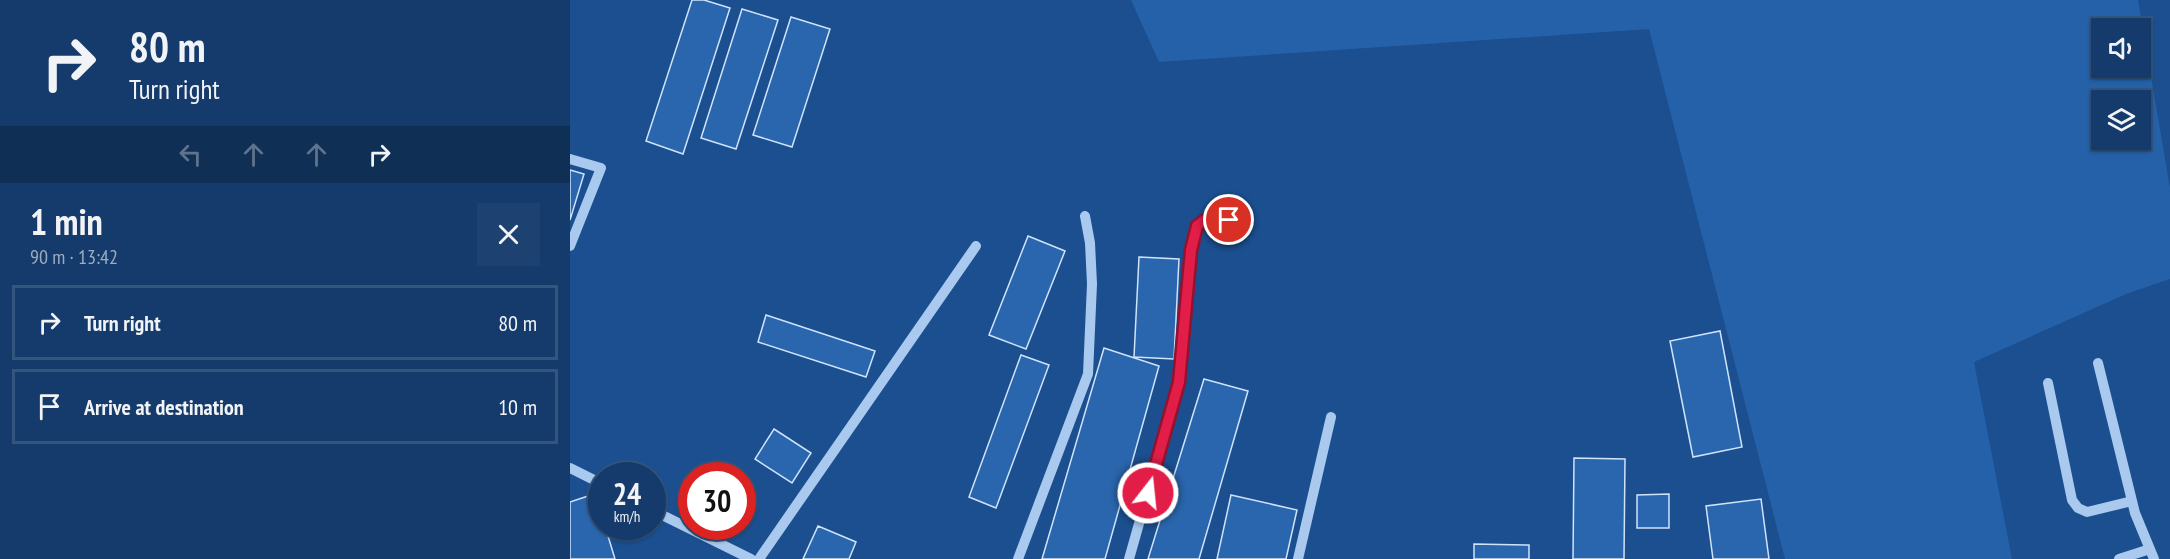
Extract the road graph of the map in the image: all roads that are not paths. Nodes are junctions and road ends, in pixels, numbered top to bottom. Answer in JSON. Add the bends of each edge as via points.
{"nodes":[{"id":1,"x":570,"y":159,"type":"edge"},
{"id":2,"x":1085,"y":216,"type":"dead end"},
{"id":3,"x":1242,"y":220,"type":"dead end"},
{"id":4,"x":570,"y":246,"type":"edge"},
{"id":5,"x":976,"y":246,"type":"dead end"},
{"id":6,"x":2098,"y":363,"type":"dead end"},
{"id":7,"x":2048,"y":383,"type":"dead end"},
{"id":8,"x":1330,"y":417,"type":"dead end"},
{"id":9,"x":570,"y":468,"type":"edge"},
{"id":10,"x":588,"y":477,"type":"edge"},
{"id":11,"x":2132,"y":501,"type":"junction"},
{"id":12,"x":666,"y":517,"type":"edge"},
{"id":13,"x":2152,"y":554,"type":"edge"},
{"id":14,"x":751,"y":559,"type":"edge"},
{"id":15,"x":759,"y":559,"type":"edge"},
{"id":16,"x":1018,"y":559,"type":"edge"},
{"id":17,"x":1130,"y":559,"type":"edge"},
{"id":18,"x":1298,"y":559,"type":"edge"},
{"id":19,"x":2119,"y":559,"type":"edge"}],
"edges":[{"from":1,"to":4,"type":"street","via":[[601,168]]},
{"from":2,"to":16,"type":"street","via":[[1092,284],[1088,374]]},
{"from":3,"to":17,"type":"street","via":[[1205,220],[1197,226],[1191,250],[1179,382]]},
{"from":5,"to":15,"type":"street"},
{"from":6,"to":11,"type":"street"},
{"from":7,"to":11,"type":"street","via":[[2072,500],[2087,512]]},
{"from":8,"to":18,"type":"street"},
{"from":9,"to":10,"type":"street"},
{"from":11,"to":13,"type":"street"},
{"from":12,"to":14,"type":"street"},
{"from":13,"to":19,"type":"street"}]}
